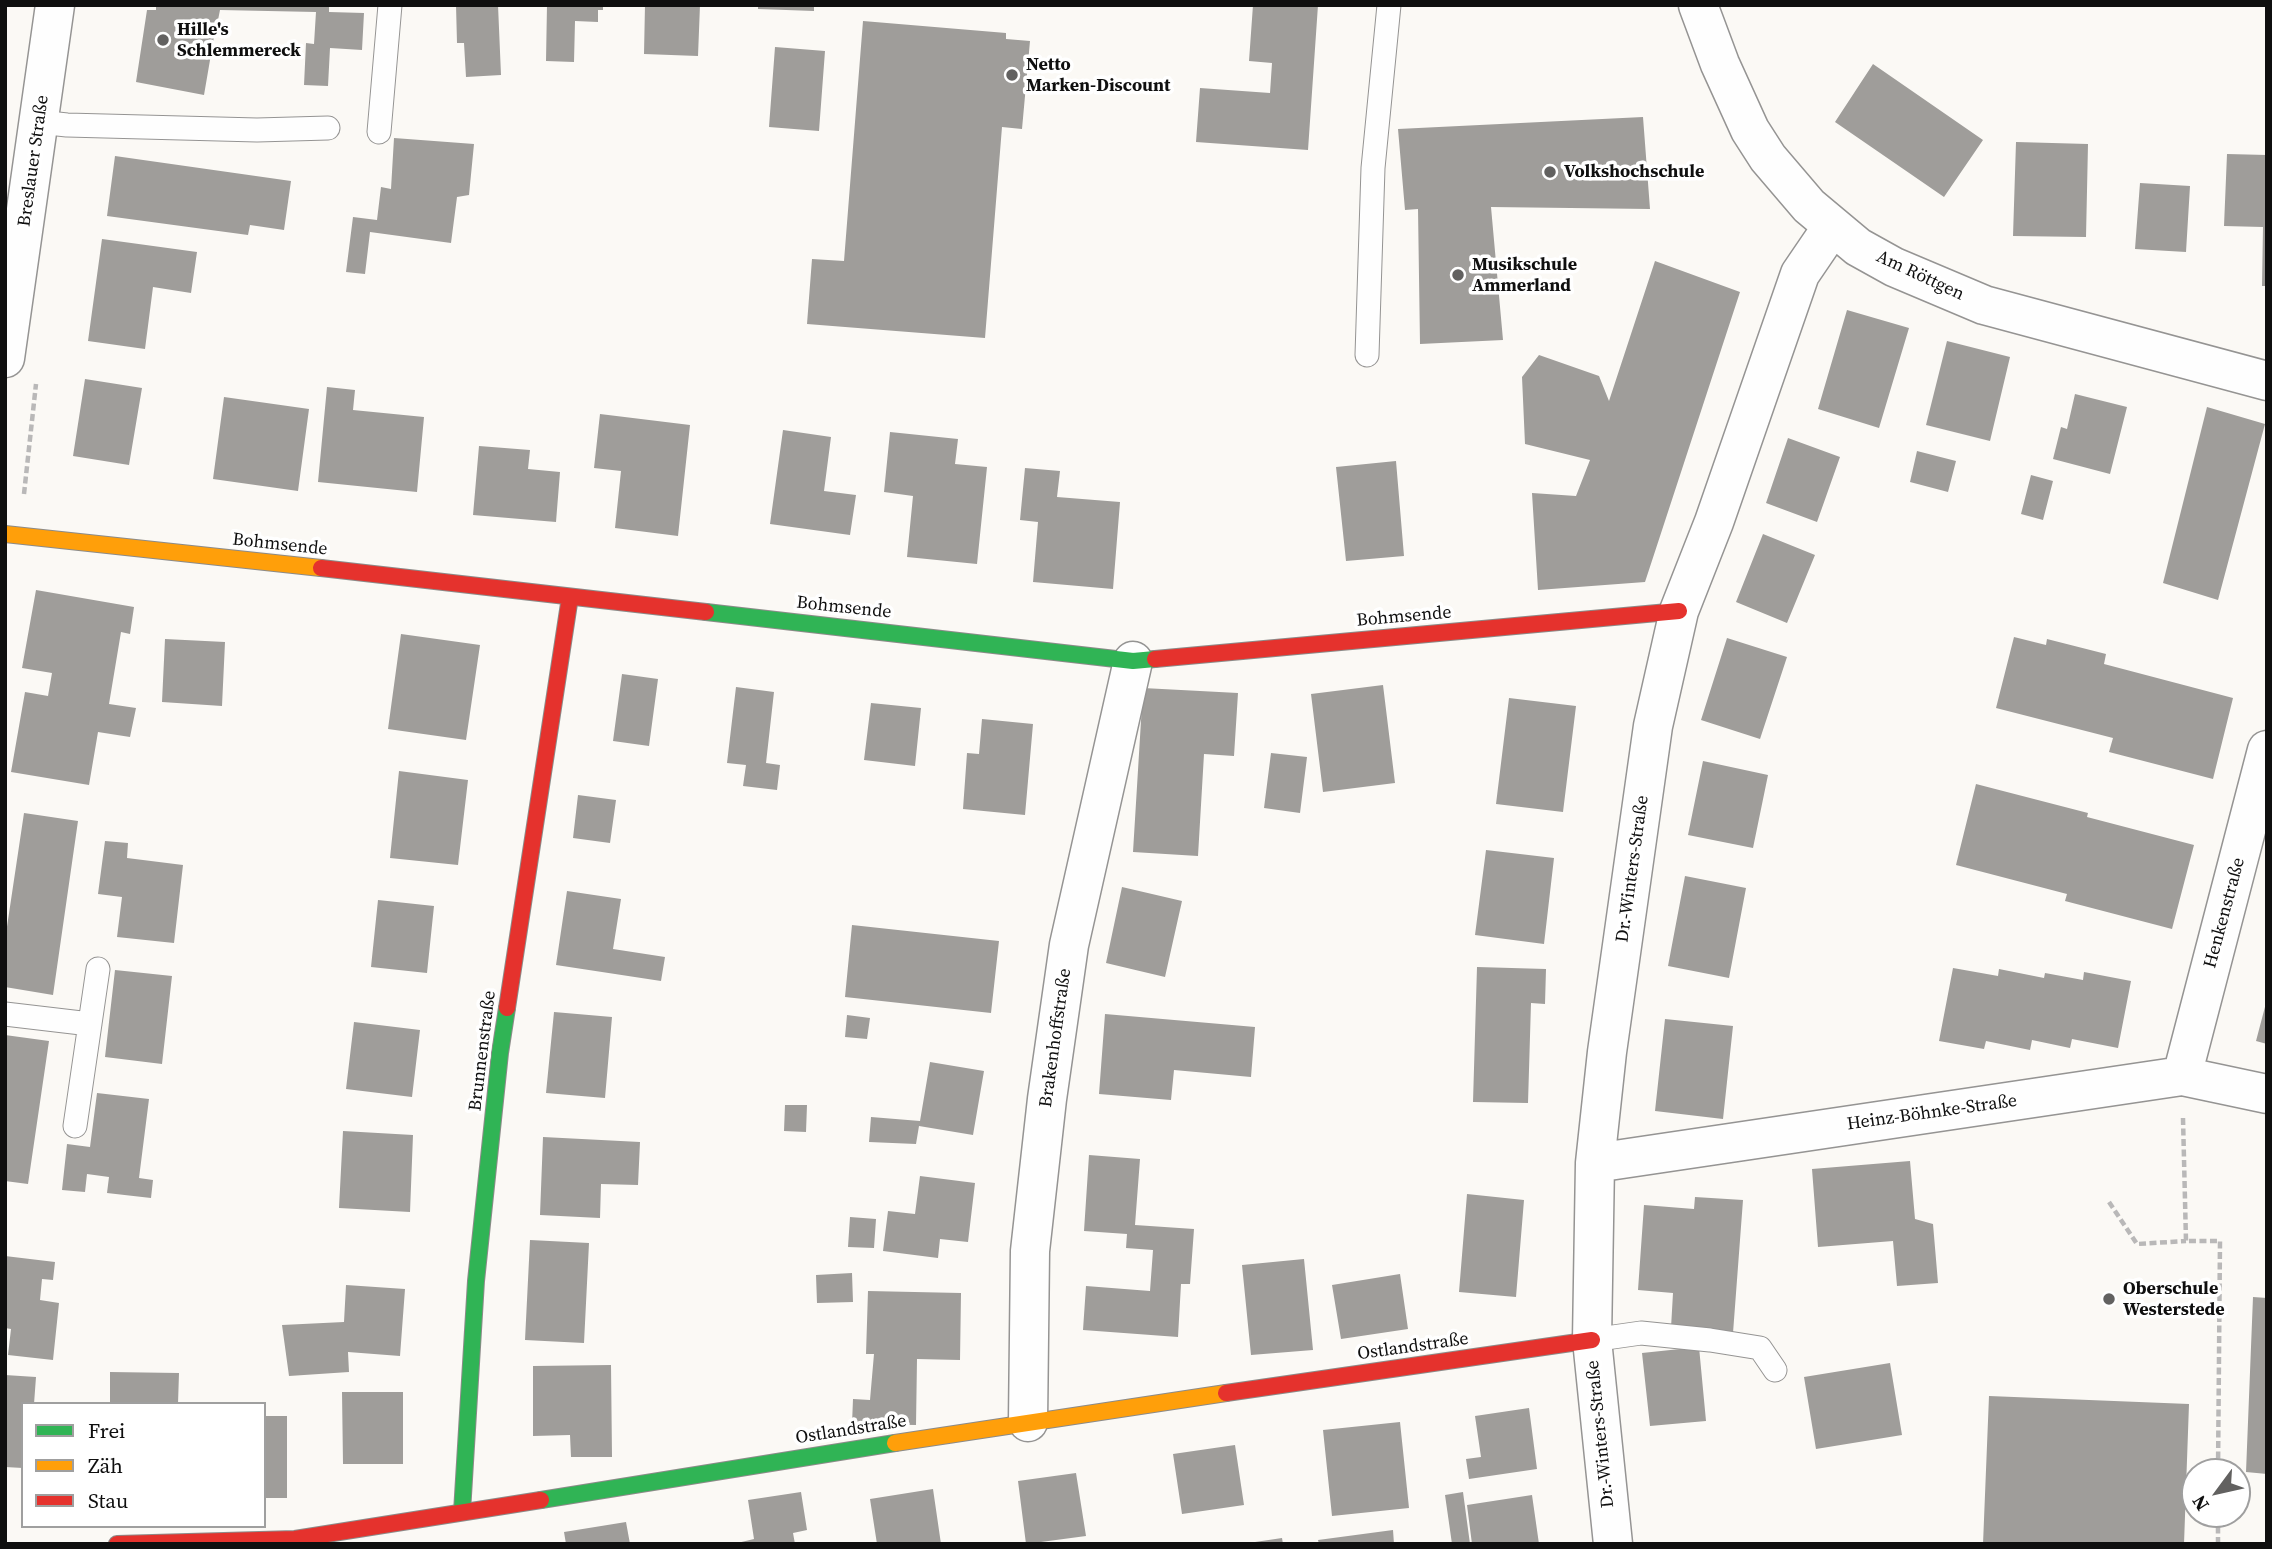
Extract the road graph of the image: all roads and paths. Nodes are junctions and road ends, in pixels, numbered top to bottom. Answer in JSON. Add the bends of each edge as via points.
{"nodes":[{"id":1,"x":55,"y":5,"type":"edge"},
{"id":2,"x":390,"y":5,"type":"edge"},
{"id":3,"x":1389,"y":5,"type":"edge"},
{"id":4,"x":1698,"y":5,"type":"edge"},
{"id":5,"x":39,"y":122,"type":"junction"},
{"id":6,"x":328,"y":128,"type":"dead end"},
{"id":7,"x":379,"y":132,"type":"dead end"},
{"id":8,"x":1832,"y":227,"type":"junction"},
{"id":9,"x":1367,"y":355,"type":"dead end"},
{"id":10,"x":5,"y":358,"type":"edge"},
{"id":11,"x":2267,"y":381,"type":"edge"},
{"id":12,"x":5,"y":534,"type":"edge"},
{"id":13,"x":570,"y":597,"type":"junction"},
{"id":14,"x":1679,"y":611,"type":"junction"},
{"id":15,"x":1133,"y":662,"type":"junction"},
{"id":16,"x":2267,"y":750,"type":"edge"},
{"id":17,"x":98,"y":969,"type":"dead end"},
{"id":18,"x":5,"y":1014,"type":"edge"},
{"id":19,"x":90,"y":1024,"type":"junction"},
{"id":20,"x":2182,"y":1076,"type":"junction"},
{"id":21,"x":2267,"y":1094,"type":"edge"},
{"id":22,"x":75,"y":1126,"type":"dead end"},
{"id":23,"x":1595,"y":1163,"type":"junction"},
{"id":24,"x":2109,"y":1202,"type":"dead end"},
{"id":25,"x":2186,"y":1241,"type":"junction"},
{"id":26,"x":1592,"y":1340,"type":"junction"},
{"id":27,"x":1775,"y":1370,"type":"dead end"},
{"id":28,"x":1028,"y":1422,"type":"junction"},
{"id":29,"x":2218,"y":1458,"type":"edge"},
{"id":30,"x":463,"y":1513,"type":"junction"},
{"id":31,"x":117,"y":1544,"type":"edge"},
{"id":32,"x":1613,"y":1544,"type":"edge"}],
"edges":[{"from":1,"to":5,"type":"street","name":"Breslauer Straße"},
{"from":2,"to":7,"type":"lane"},
{"from":3,"to":9,"type":"lane","via":[[1373,167]]},
{"from":4,"to":8,"type":"street","name":"Am Röttgen","via":[[1750,130],[1789,183]]},
{"from":5,"to":6,"type":"lane"},
{"from":5,"to":10,"type":"street","name":"Breslauer Straße"},
{"from":8,"to":11,"type":"street","name":"Am Röttgen","via":[[1894,267],[1984,305]]},
{"from":8,"to":14,"type":"street","name":"Dr.-Winters-Straße","via":[[1800,274]]},
{"from":12,"to":13,"type":"street","name":"Bohmsende"},
{"from":13,"to":15,"type":"street","name":"Bohmsende"},
{"from":13,"to":30,"type":"street","name":"Brunnenstraße","via":[[500,1054],[476,1281]]},
{"from":14,"to":15,"type":"street","name":"Bohmsende"},
{"from":14,"to":23,"type":"street","name":"Dr.-Winters-Straße","via":[[1653,726]]},
{"from":15,"to":28,"type":"street","name":"Brakenhoffstraße","via":[[1069,945],[1047,1099],[1030,1251]]},
{"from":16,"to":20,"type":"street","name":"Henkenstraße"},
{"from":17,"to":19,"type":"lane"},
{"from":18,"to":19,"type":"lane"},
{"from":19,"to":22,"type":"lane"},
{"from":20,"to":21,"type":"street","name":"Heinz-Böhnke-Straße"},
{"from":20,"to":23,"type":"street","name":"Heinz-Böhnke-Straße"},
{"from":20,"to":25,"type":"path"},
{"from":23,"to":26,"type":"street","name":"Dr.-Winters-Straße"},
{"from":24,"to":25,"type":"path","via":[[2137,1244]]},
{"from":25,"to":29,"type":"path","via":[[2220,1241]]},
{"from":26,"to":27,"type":"lane","via":[[1641,1333],[1760,1348]]},
{"from":26,"to":28,"type":"street","name":"Ostlandstraße"},
{"from":26,"to":32,"type":"street","name":"Dr.-Winters-Straße"},
{"from":28,"to":30,"type":"street","name":"Ostlandstraße"},
{"from":30,"to":31,"type":"street","name":"Ostlandstraße","via":[[295,1539]]}]}
